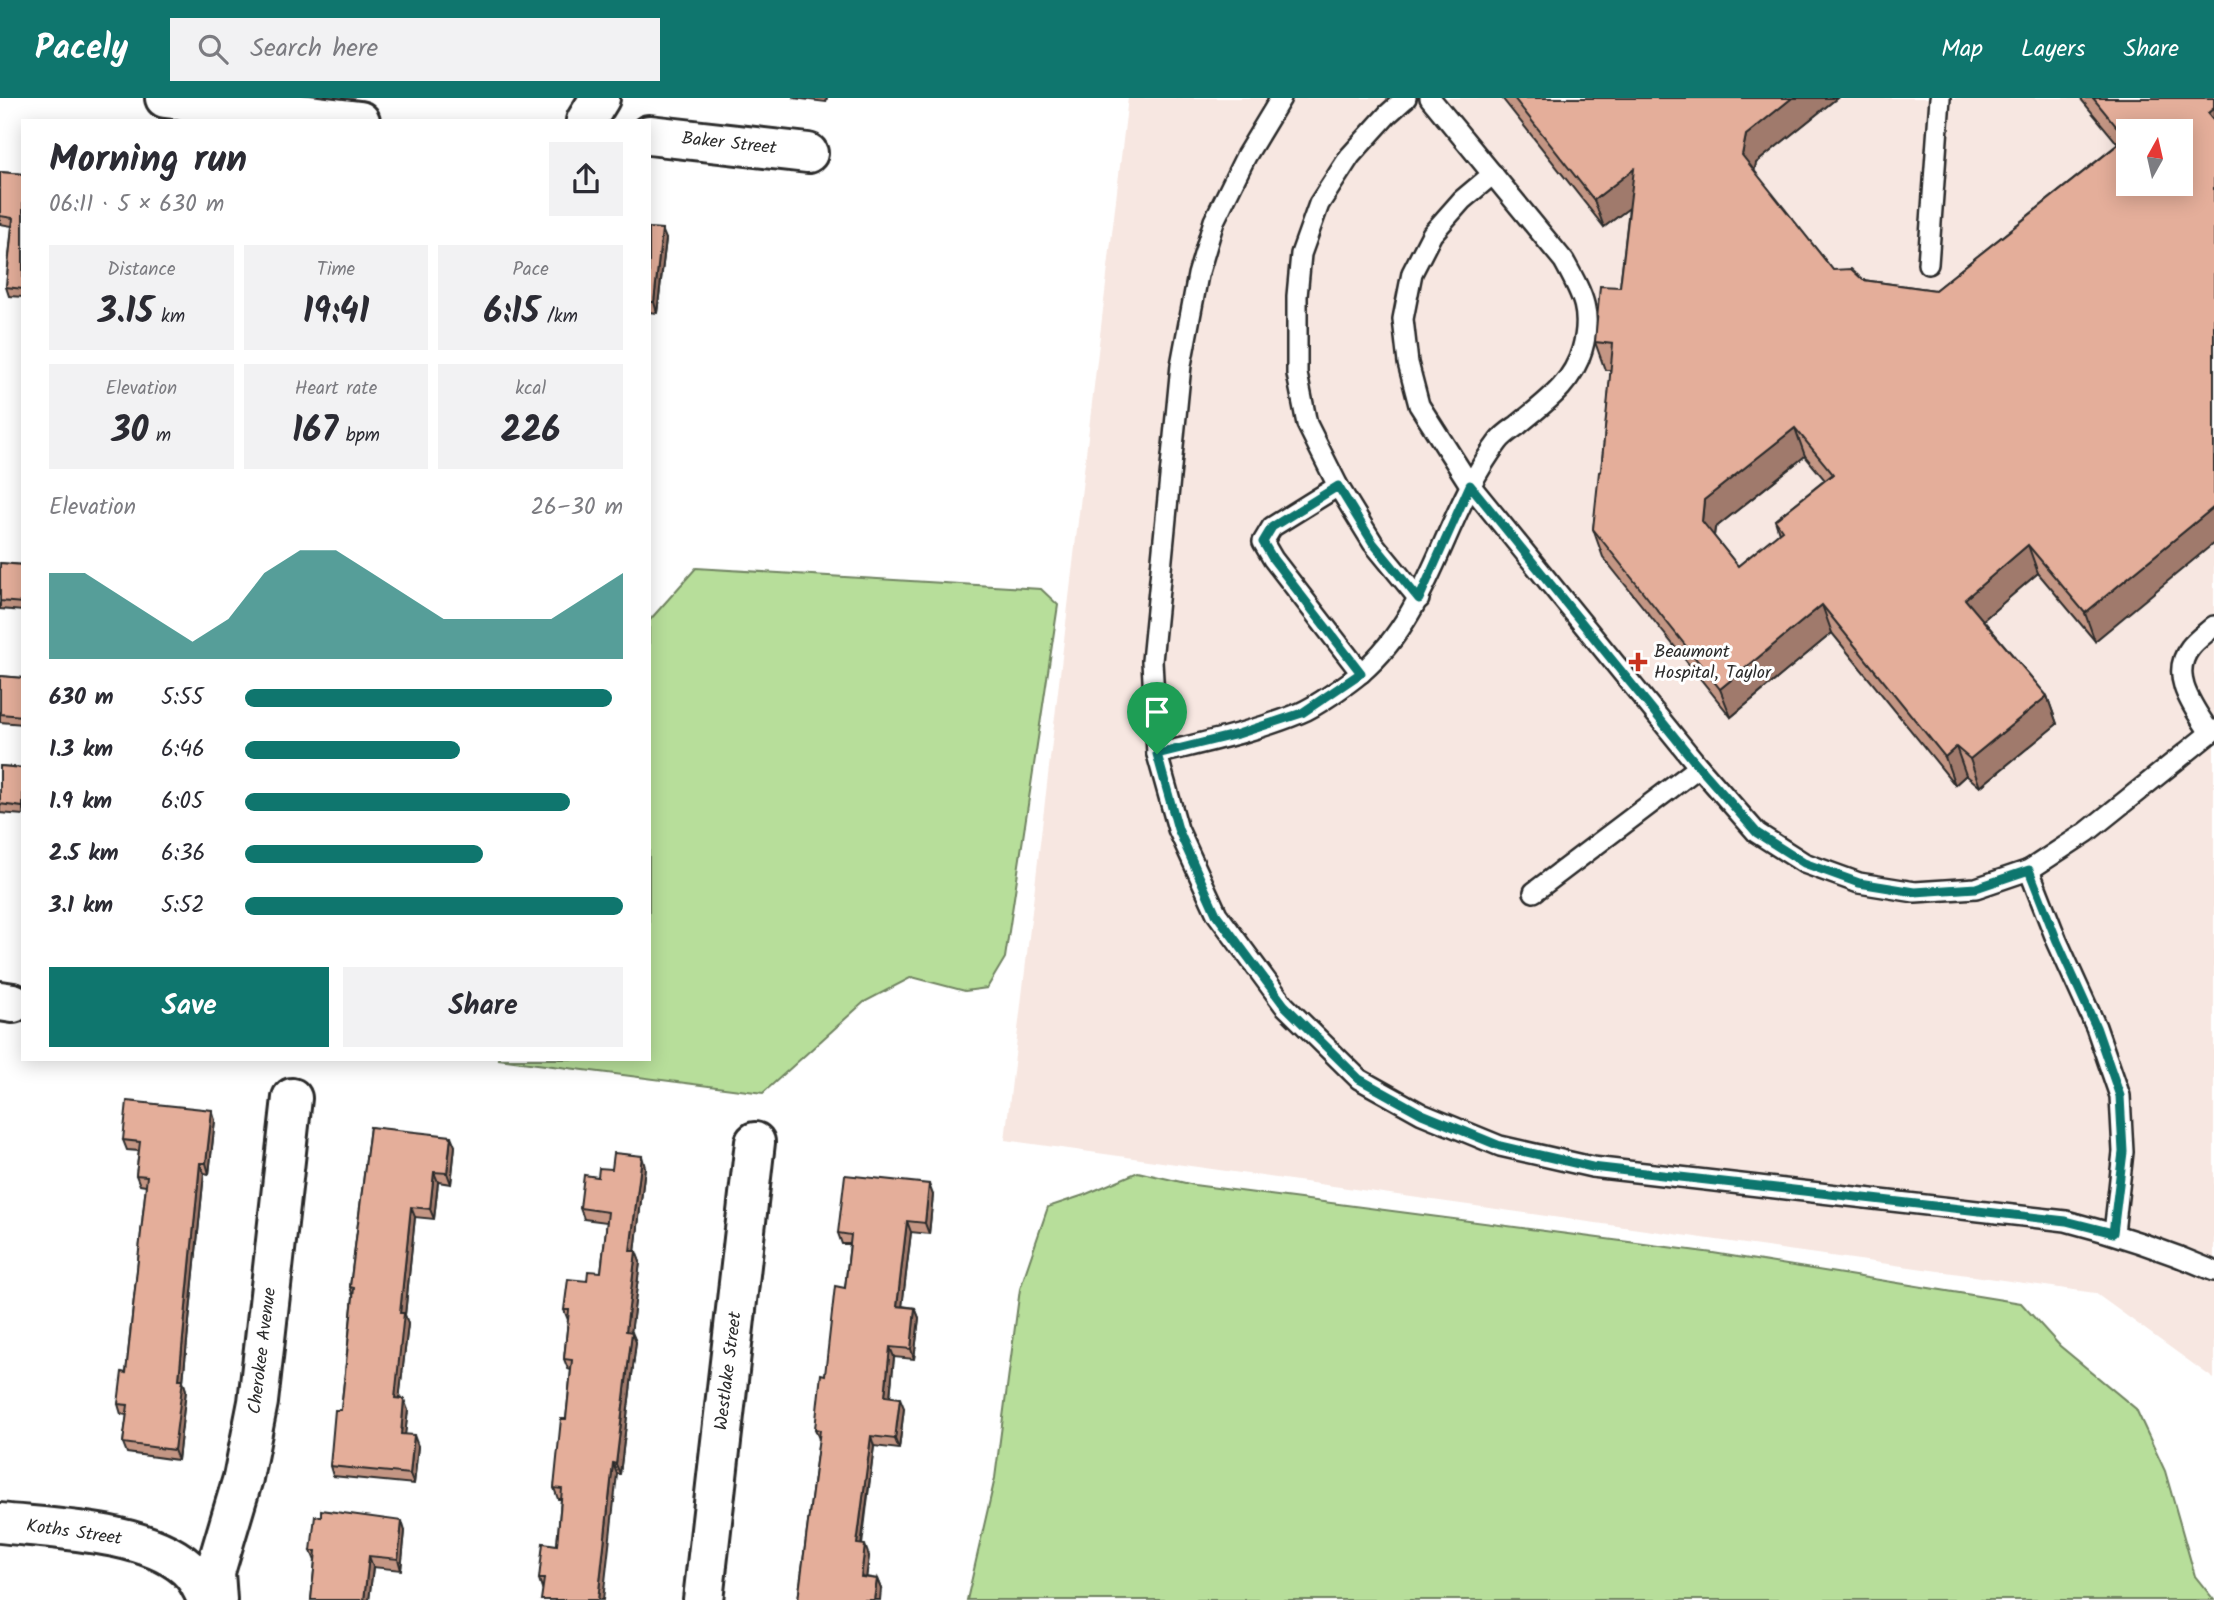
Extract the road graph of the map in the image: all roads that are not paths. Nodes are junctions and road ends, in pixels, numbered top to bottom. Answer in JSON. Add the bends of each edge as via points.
{"nodes":[{"id":1,"x":165,"y":98,"type":"edge"},
{"id":2,"x":1281,"y":98,"type":"edge"},
{"id":3,"x":1406,"y":98,"type":"edge"},
{"id":4,"x":1430,"y":98,"type":"edge"},
{"id":5,"x":1940,"y":98,"type":"edge"},
{"id":6,"x":343,"y":119,"type":"edge"},
{"id":7,"x":651,"y":135,"type":"edge"},
{"id":8,"x":808,"y":153,"type":"dead end"},
{"id":9,"x":1493,"y":174,"type":"junction"},
{"id":10,"x":1928,"y":264,"type":"dead end"},
{"id":11,"x":1470,"y":485,"type":"junction"},
{"id":12,"x":1338,"y":486,"type":"junction"},
{"id":13,"x":1419,"y":599,"type":"junction"},
{"id":14,"x":2214,"y":626,"type":"edge"},
{"id":15,"x":1361,"y":673,"type":"junction"},
{"id":16,"x":2212,"y":731,"type":"edge"},
{"id":17,"x":1157,"y":754,"type":"junction"},
{"id":18,"x":1699,"y":767,"type":"junction"},
{"id":19,"x":2029,"y":870,"type":"junction"},
{"id":20,"x":1534,"y":892,"type":"dead end"},
{"id":21,"x":292,"y":1098,"type":"dead end"},
{"id":22,"x":755,"y":1142,"type":"dead end"},
{"id":23,"x":2113,"y":1233,"type":"junction"},
{"id":24,"x":2214,"y":1271,"type":"edge"},
{"id":25,"x":0,"y":1523,"type":"edge"},
{"id":26,"x":207,"y":1600,"type":"edge"},
{"id":27,"x":217,"y":1600,"type":"edge"},
{"id":28,"x":703,"y":1600,"type":"edge"}],
"edges":[{"from":1,"to":6,"type":"street"},
{"from":2,"to":17,"type":"lane","via":[[1214,221],[1198,275],[1181,365],[1152,661]]},
{"from":3,"to":12,"type":"lane","via":[[1350,156],[1319,204],[1301,254],[1297,373],[1307,424]]},
{"from":4,"to":9,"type":"lane"},
{"from":5,"to":10,"type":"lane"},
{"from":7,"to":8,"type":"street","name":"Baker Street"},
{"from":9,"to":11,"type":"lane","via":[[1432,234],[1412,273],[1403,319],[1419,405]]},
{"from":9,"to":11,"type":"lane","via":[[1564,261],[1579,287],[1588,320],[1581,352],[1565,386],[1499,440]]},
{"from":11,"to":13,"type":"lane"},
{"from":11,"to":18,"type":"lane"},
{"from":12,"to":13,"type":"lane","via":[[1373,543]]},
{"from":12,"to":15,"type":"lane","via":[[1272,527],[1263,542]]},
{"from":13,"to":15,"type":"lane","via":[[1392,641]]},
{"from":14,"to":16,"type":"lane","via":[[2188,650],[2182,671],[2185,693]]},
{"from":15,"to":17,"type":"lane","via":[[1302,713]]},
{"from":16,"to":19,"type":"lane","via":[[2087,832]]},
{"from":17,"to":23,"type":"lane","via":[[1178,829],[1216,914],[1284,1005],[1359,1079],[1422,1114],[1500,1146],[1592,1167],[2066,1221]]},
{"from":18,"to":19,"type":"lane","via":[[1757,833],[1804,863],[1859,883],[1915,892],[1976,888]]},
{"from":18,"to":20,"type":"lane"},
{"from":19,"to":23,"type":"lane","via":[[2096,1027],[2120,1096],[2123,1152]]},
{"from":21,"to":27,"type":"street","name":"Cherokee Avenue","via":[[258,1402],[243,1478],[215,1572]]},
{"from":22,"to":28,"type":"street","name":"Westlake Street"},
{"from":23,"to":24,"type":"lane"},
{"from":25,"to":26,"type":"street","name":"Koths Street","via":[[94,1533],[139,1544],[188,1568]]}]}
